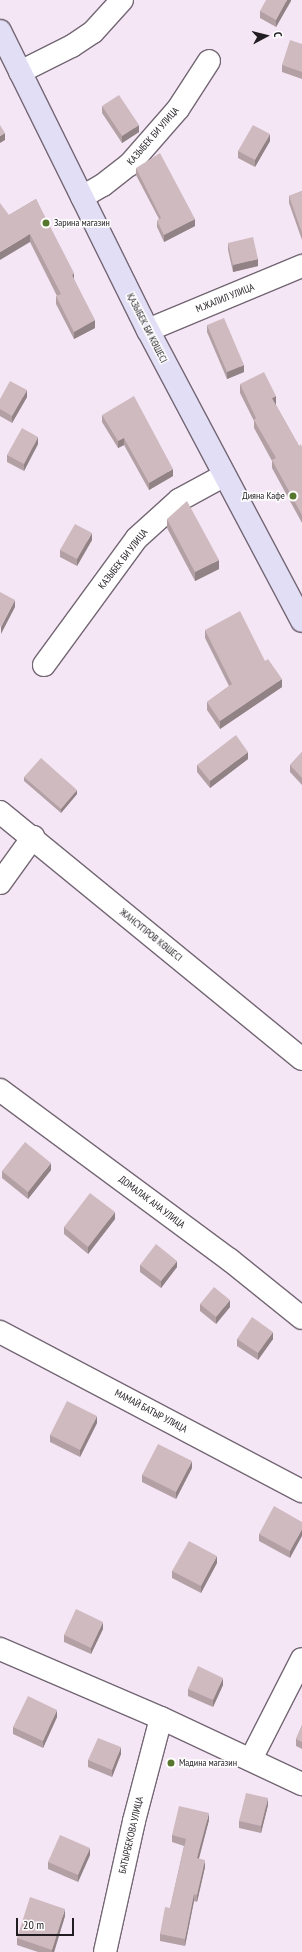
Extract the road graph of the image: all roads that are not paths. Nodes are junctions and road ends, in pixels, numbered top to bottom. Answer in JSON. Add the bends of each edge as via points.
{"nodes":[{"id":1,"x":122,"y":0,"type":"edge"},
{"id":2,"x":0,"y":31,"type":"edge"},
{"id":3,"x":209,"y":61,"type":"dead end"},
{"id":4,"x":20,"y":72,"type":"junction"},
{"id":5,"x":82,"y":196,"type":"junction"},
{"id":6,"x":302,"y":266,"type":"edge"},
{"id":7,"x":148,"y":330,"type":"junction"},
{"id":8,"x":223,"y":476,"type":"junction"},
{"id":9,"x":302,"y":621,"type":"edge"},
{"id":10,"x":44,"y":665,"type":"dead end"},
{"id":11,"x":0,"y":812,"type":"edge"},
{"id":12,"x":33,"y":837,"type":"junction"},
{"id":13,"x":0,"y":883,"type":"edge"},
{"id":14,"x":302,"y":1059,"type":"edge"},
{"id":15,"x":0,"y":1090,"type":"edge"},
{"id":16,"x":302,"y":1318,"type":"edge"},
{"id":17,"x":0,"y":1332,"type":"edge"},
{"id":18,"x":302,"y":1491,"type":"edge"},
{"id":19,"x":0,"y":1649,"type":"edge"},
{"id":20,"x":302,"y":1659,"type":"edge"},
{"id":21,"x":161,"y":1718,"type":"junction"},
{"id":22,"x":251,"y":1759,"type":"junction"},
{"id":23,"x":302,"y":1784,"type":"edge"},
{"id":24,"x":105,"y":1952,"type":"edge"}],
"edges":[{"from":1,"to":4,"type":"street","via":[[93,32]]},
{"from":2,"to":4,"type":"main road","name":"ҚАЗЫБЕК БИ КӨШЕСІ"},
{"from":3,"to":5,"type":"street","name":"КАЗЫБЕК БИ УЛИЦА","via":[[178,110],[129,165],[103,185]]},
{"from":4,"to":5,"type":"main road","name":"ҚАЗЫБЕК БИ КӨШЕСІ"},
{"from":5,"to":7,"type":"main road","name":"ҚАЗЫБЕК БИ КӨШЕСІ"},
{"from":6,"to":7,"type":"street","name":"М.ЖАЛИЛ УЛИЦА"},
{"from":7,"to":8,"type":"main road","name":"ҚАЗЫБЕК БИ КӨШЕСІ"},
{"from":8,"to":9,"type":"main road","name":"ҚАЗЫБЕК БИ КӨШЕСІ"},
{"from":8,"to":10,"type":"street","name":"КАЗЫБЕК БИ УЛИЦА","via":[[179,500],[137,538]]},
{"from":11,"to":12,"type":"street","name":"ЖАНСҮГІРОВ КӨШЕСІ"},
{"from":12,"to":13,"type":"street"},
{"from":12,"to":14,"type":"street","name":"ЖАНСҮГІРОВ КӨШЕСІ"},
{"from":15,"to":16,"type":"street","name":"ДОМАЛАК АНА УЛИЦА","via":[[230,1260]]},
{"from":17,"to":18,"type":"street","name":"МАМАЙ БАТЫР УЛИЦА"},
{"from":19,"to":21,"type":"street"},
{"from":20,"to":22,"type":"street"},
{"from":21,"to":22,"type":"street"},
{"from":21,"to":24,"type":"street","name":"БАТЫРБЕКОВА УЛИЦА","via":[[134,1821]]},
{"from":22,"to":23,"type":"street"}]}
